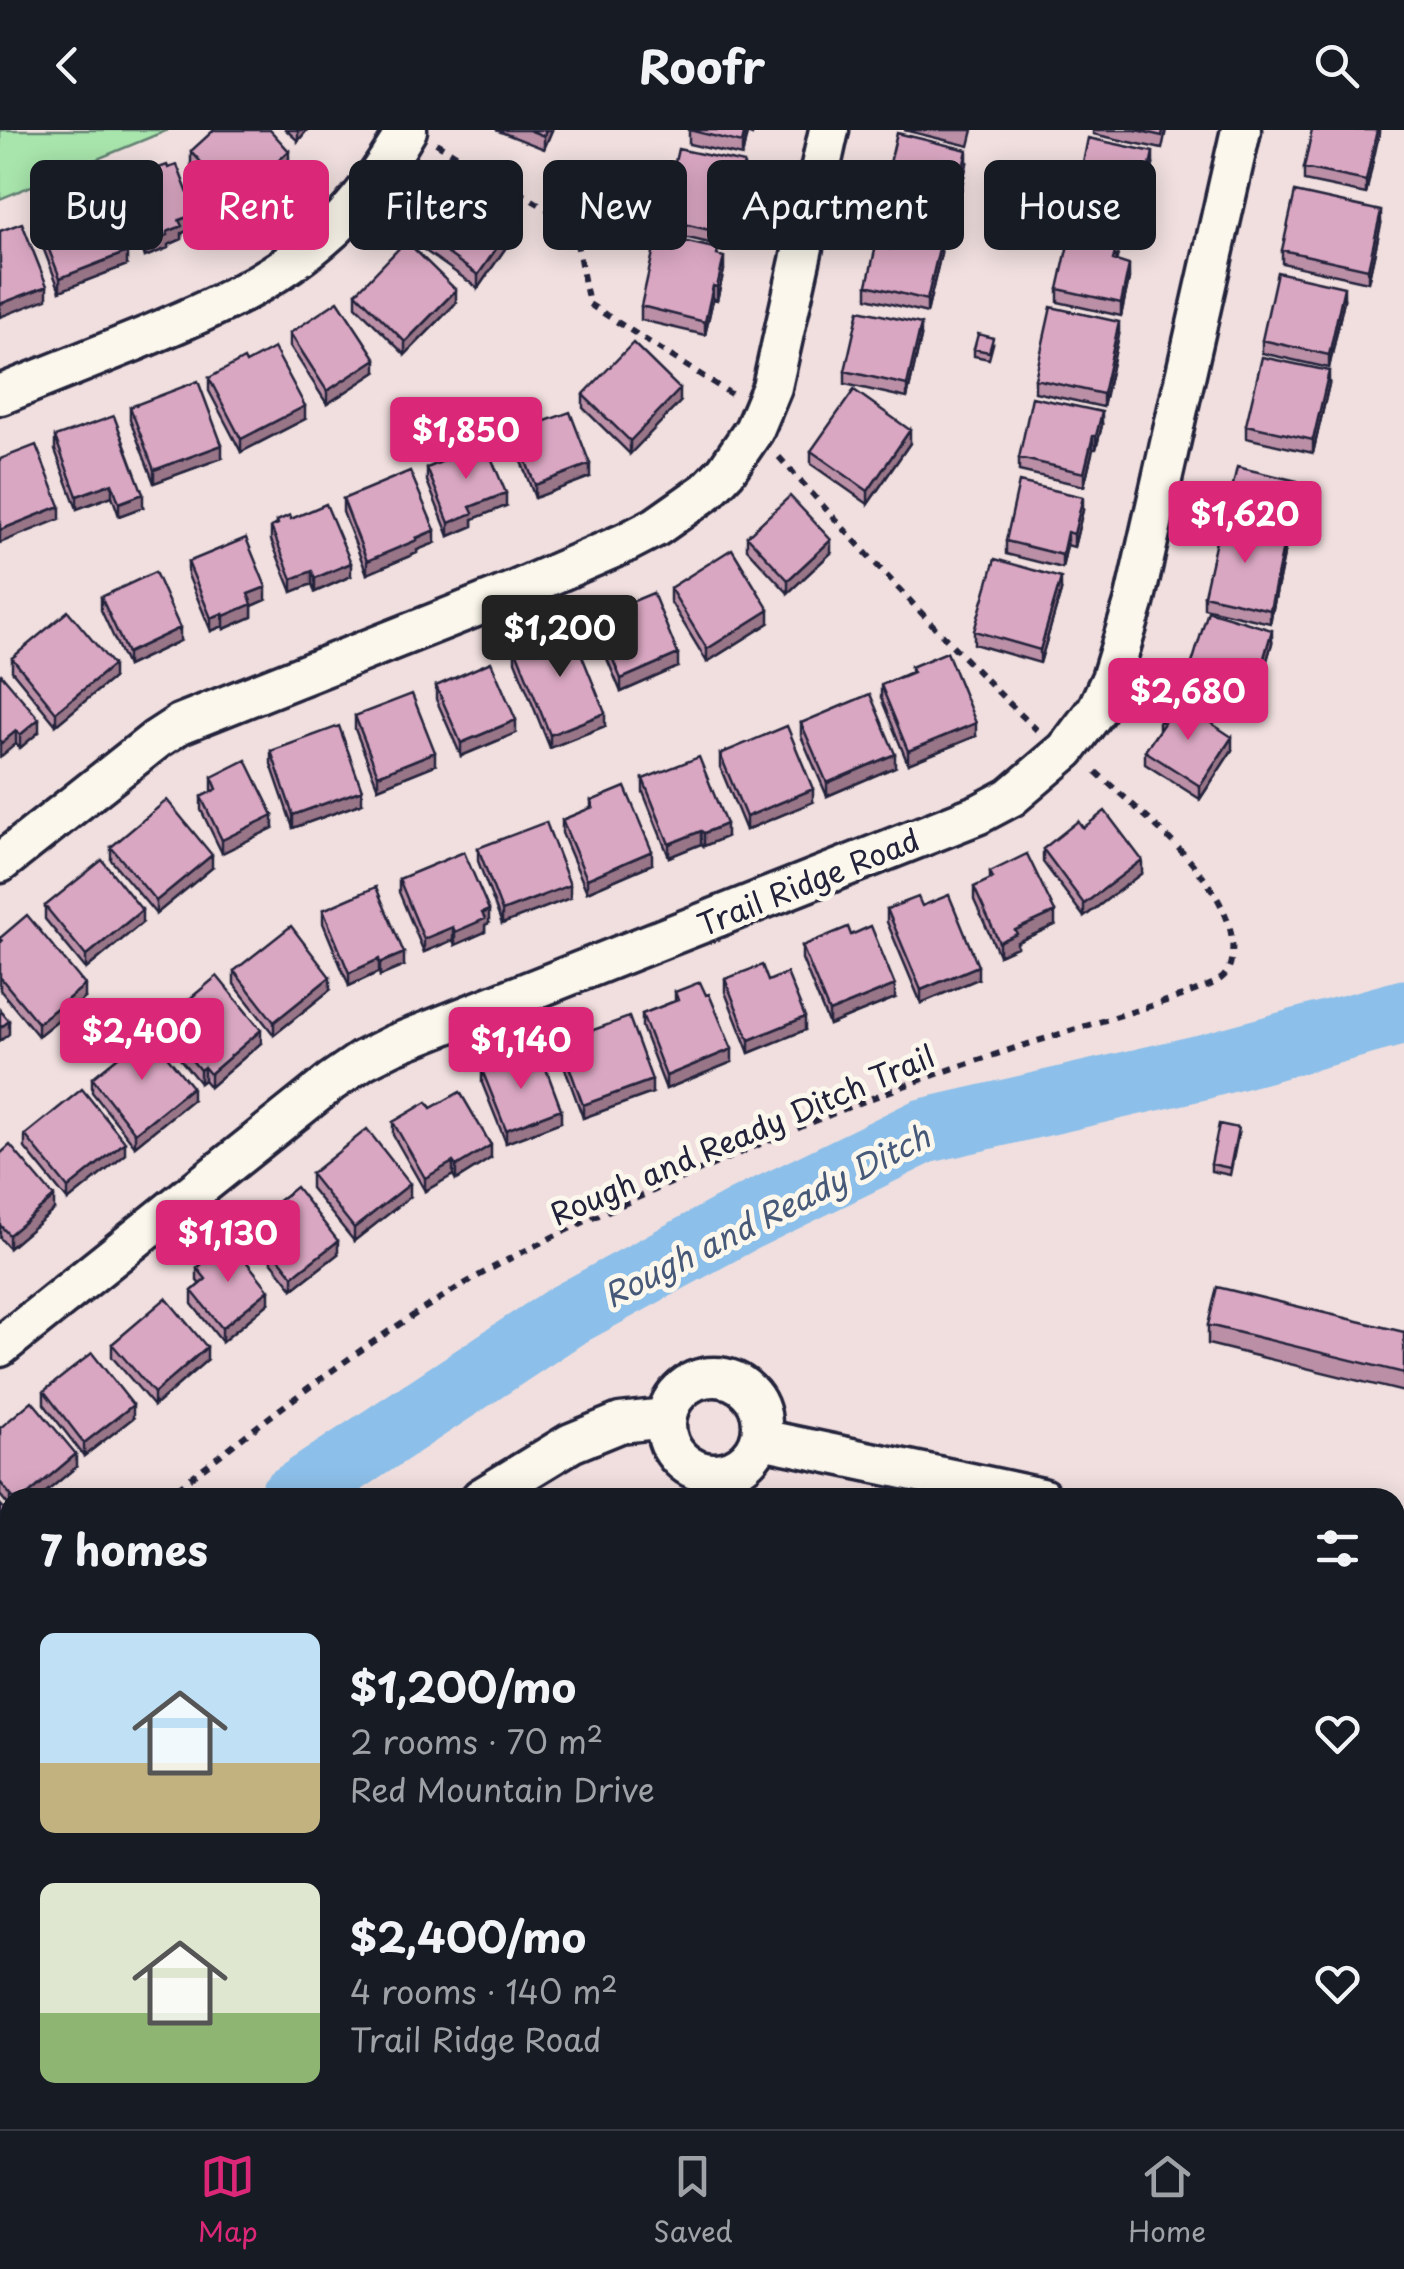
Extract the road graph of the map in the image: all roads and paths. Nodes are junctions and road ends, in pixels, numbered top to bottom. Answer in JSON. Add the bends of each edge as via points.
{"nodes":[{"id":1,"x":829,"y":130,"type":"edge"},
{"id":2,"x":1241,"y":130,"type":"edge"},
{"id":3,"x":418,"y":135,"type":"edge"},
{"id":4,"x":0,"y":396,"type":"edge"},
{"id":5,"x":758,"y":421,"type":"junction"},
{"id":6,"x":1065,"y":750,"type":"junction"},
{"id":7,"x":0,"y":863,"type":"edge"},
{"id":8,"x":0,"y":1347,"type":"edge"},
{"id":9,"x":666,"y":1418,"type":"junction"},
{"id":10,"x":760,"y":1439,"type":"junction"},
{"id":11,"x":178,"y":1488,"type":"edge"},
{"id":12,"x":498,"y":1488,"type":"edge"},
{"id":13,"x":994,"y":1488,"type":"edge"}],
"edges":[{"from":1,"to":5,"type":"street","via":[[779,360]]},
{"from":2,"to":6,"type":"street","name":"Trail Ridge Road","via":[[1134,604],[1105,695]]},
{"from":3,"to":4,"type":"street","via":[[336,226],[249,291]]},
{"from":3,"to":5,"type":"path","via":[[560,216],[574,229],[589,304]]},
{"from":5,"to":6,"type":"path","via":[[976,670]]},
{"from":5,"to":7,"type":"street","via":[[707,491],[656,527],[498,598],[180,724]]},
{"from":6,"to":8,"type":"street","name":"Trail Ridge Road","via":[[1011,797],[979,814],[363,1060]]},
{"from":6,"to":11,"type":"path","name":"Rough and Ready Ditch Trail","via":[[1210,884],[1232,936],[1222,978],[850,1107],[542,1243],[374,1342]]},
{"from":9,"to":10,"type":"street","via":[[666,1434],[682,1462],[711,1474],[742,1465]]},
{"from":9,"to":10,"type":"street","via":[[681,1389],[709,1376],[725,1378],[752,1394],[763,1424]]},
{"from":9,"to":12,"type":"street","via":[[620,1423],[571,1443]]},
{"from":10,"to":13,"type":"street"}]}
